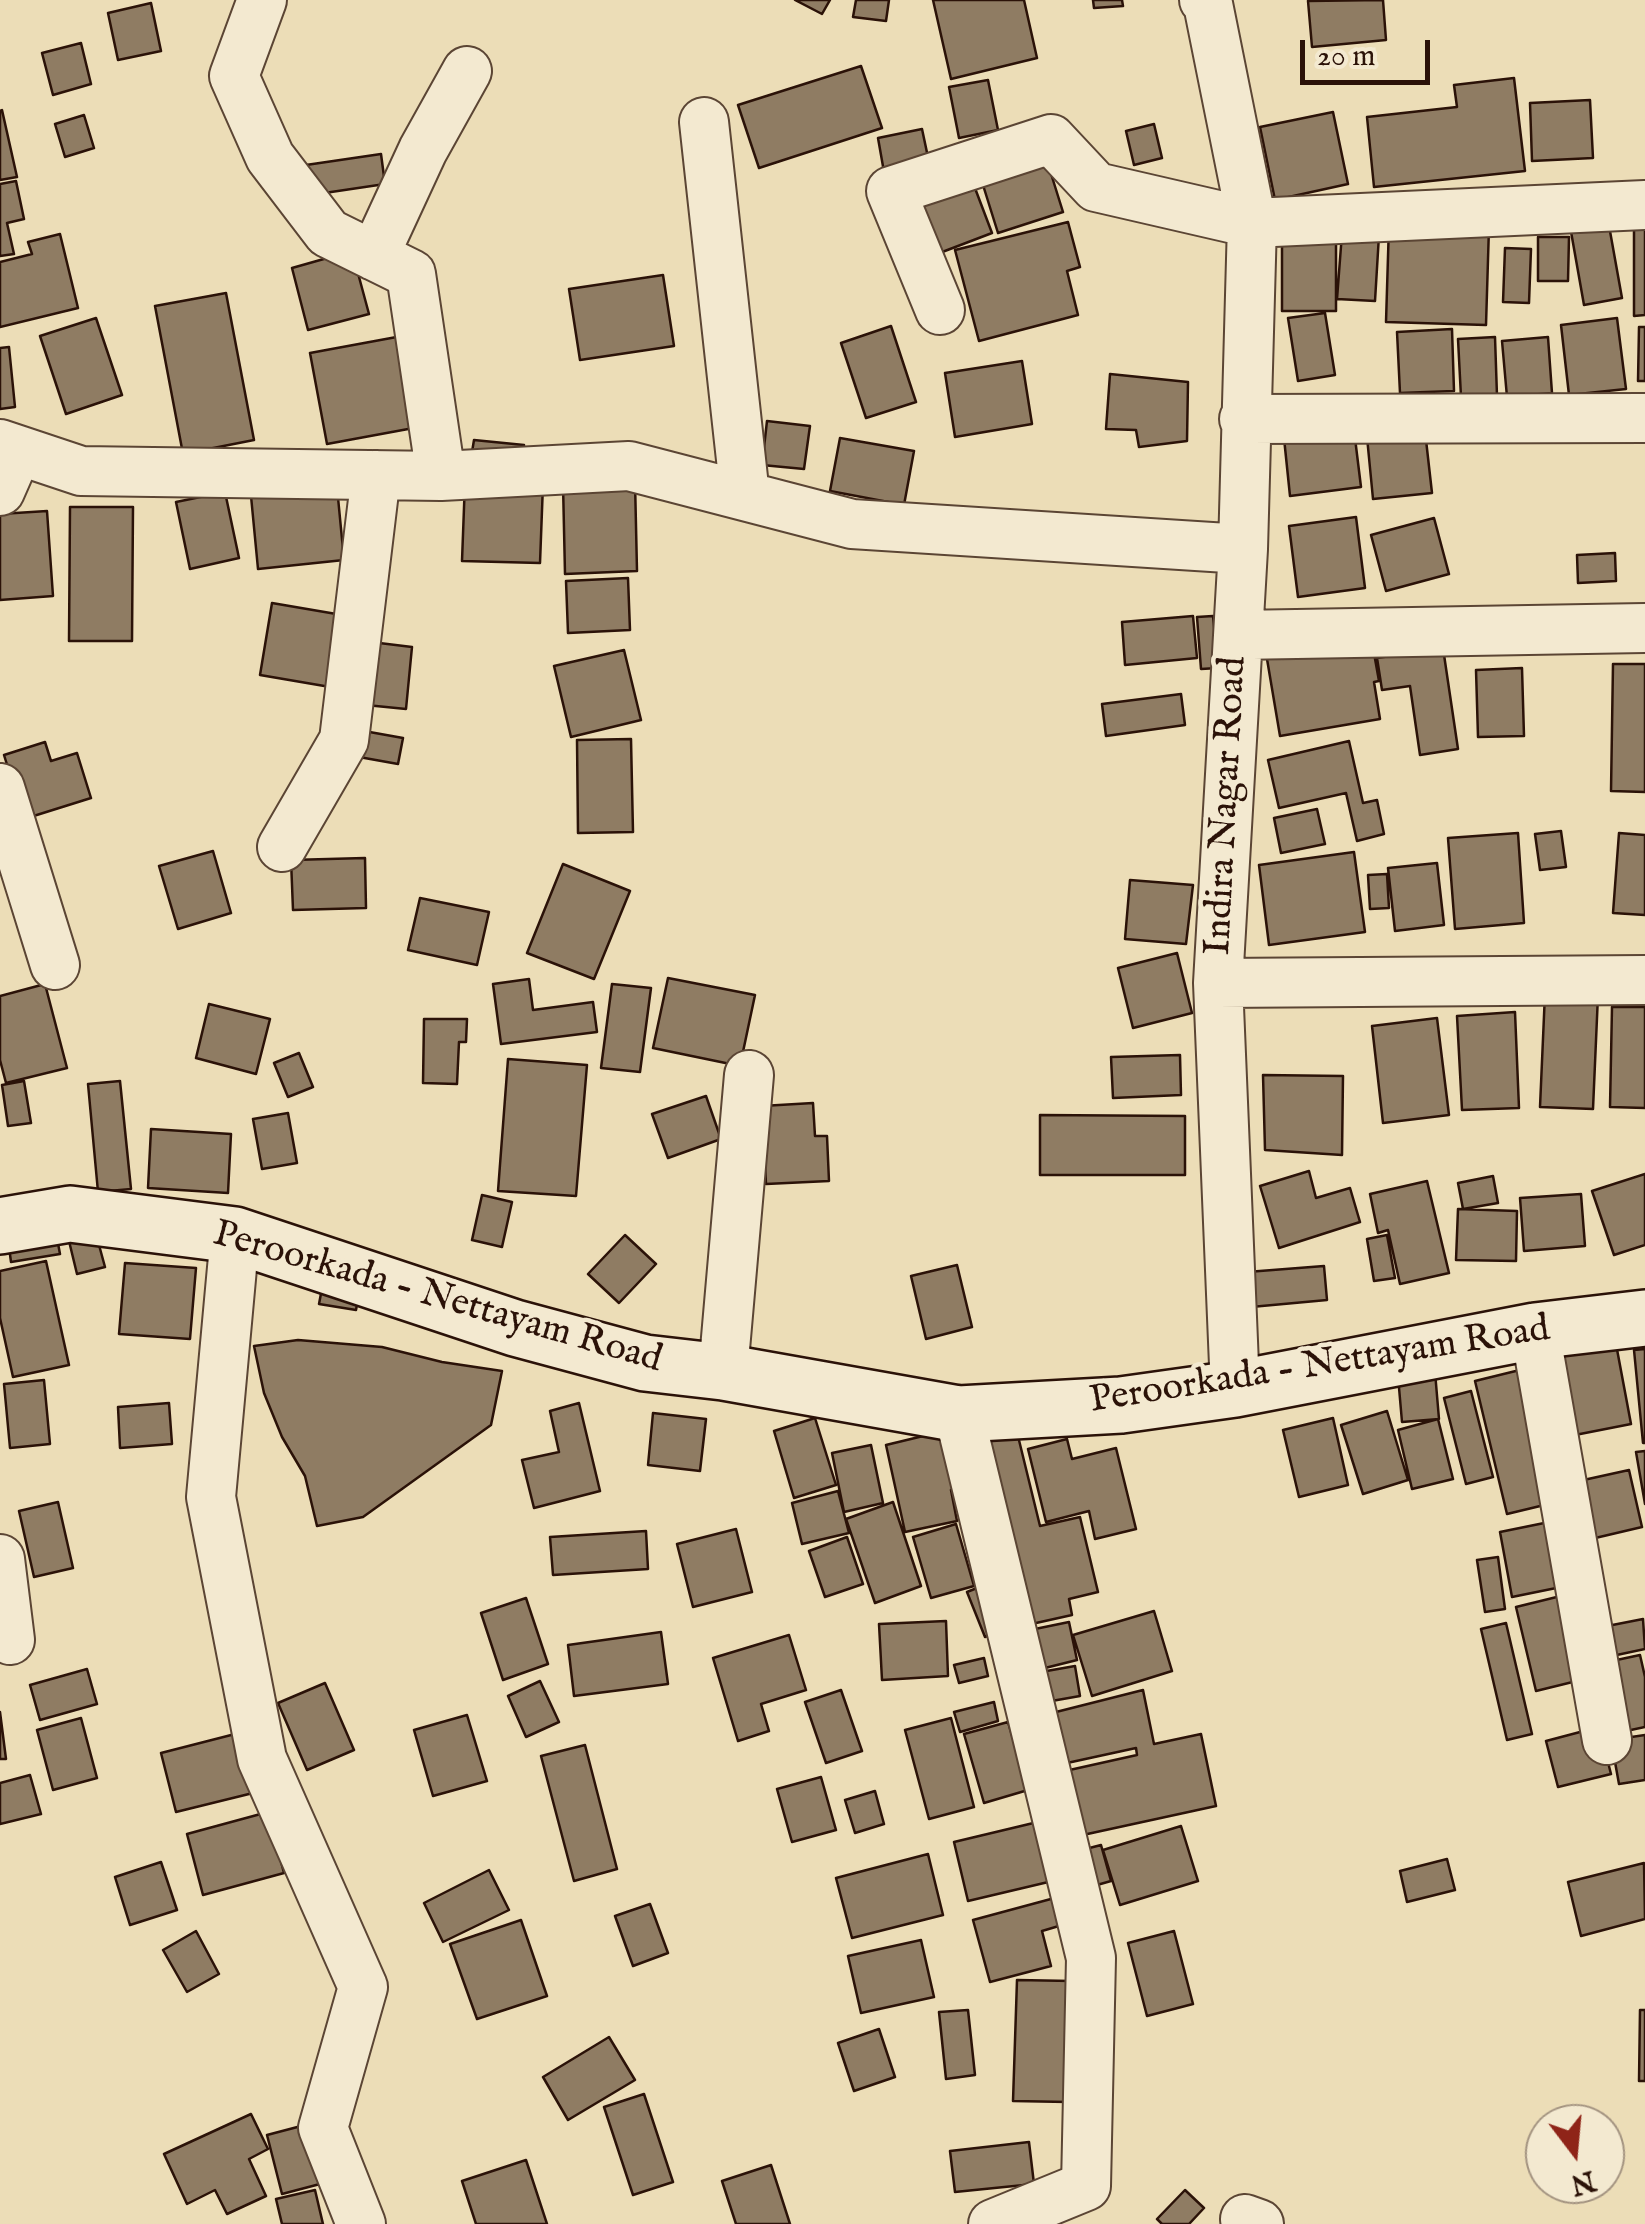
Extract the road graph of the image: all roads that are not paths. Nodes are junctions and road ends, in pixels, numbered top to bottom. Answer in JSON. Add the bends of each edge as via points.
{"nodes":[{"id":1,"x":262,"y":0,"type":"edge"},
{"id":2,"x":1208,"y":1,"type":"edge"},
{"id":3,"x":467,"y":70,"type":"dead end"},
{"id":4,"x":704,"y":122,"type":"dead end"},
{"id":5,"x":1645,"y":205,"type":"edge"},
{"id":6,"x":1252,"y":223,"type":"junction"},
{"id":7,"x":374,"y":256,"type":"junction"},
{"id":8,"x":940,"y":310,"type":"dead end"},
{"id":9,"x":1244,"y":418,"type":"junction"},
{"id":10,"x":1645,"y":418,"type":"edge"},
{"id":11,"x":6,"y":462,"type":"edge"},
{"id":12,"x":376,"y":475,"type":"junction"},
{"id":13,"x":441,"y":476,"type":"junction"},
{"id":14,"x":745,"y":496,"type":"junction"},
{"id":15,"x":1243,"y":549,"type":"junction"},
{"id":16,"x":1645,"y":628,"type":"edge"},
{"id":17,"x":1238,"y":635,"type":"junction"},
{"id":18,"x":0,"y":788,"type":"edge"},
{"id":19,"x":282,"y":847,"type":"dead end"},
{"id":20,"x":56,"y":965,"type":"dead end"},
{"id":21,"x":1645,"y":980,"type":"edge"},
{"id":22,"x":1218,"y":983,"type":"junction"},
{"id":23,"x":749,"y":1075,"type":"dead end"},
{"id":24,"x":0,"y":1226,"type":"edge"},
{"id":25,"x":235,"y":1236,"type":"junction"},
{"id":26,"x":1645,"y":1318,"type":"edge"},
{"id":27,"x":1535,"y":1331,"type":"junction"},
{"id":28,"x":722,"y":1372,"type":"junction"},
{"id":29,"x":1235,"y":1389,"type":"junction"},
{"id":30,"x":958,"y":1414,"type":"junction"},
{"id":31,"x":0,"y":1559,"type":"edge"},
{"id":32,"x":10,"y":1640,"type":"dead end"},
{"id":33,"x":1607,"y":1740,"type":"dead end"},
{"id":34,"x":361,"y":2224,"type":"edge"},
{"id":35,"x":993,"y":2224,"type":"edge"}],
"edges":[{"from":1,"to":7,"type":"street","via":[[234,76],[270,157],[328,233]]},
{"from":2,"to":6,"type":"street","name":"Indira Nagar Road"},
{"from":3,"to":7,"type":"street"},
{"from":4,"to":14,"type":"street"},
{"from":5,"to":6,"type":"street"},
{"from":6,"to":8,"type":"street","via":[[1096,187],[1051,138],[890,192]]},
{"from":6,"to":9,"type":"street","name":"Indira Nagar Road"},
{"from":7,"to":13,"type":"street","via":[[412,274]]},
{"from":9,"to":10,"type":"street"},
{"from":9,"to":15,"type":"street","name":"Indira Nagar Road"},
{"from":11,"to":12,"type":"street","via":[[81,471]]},
{"from":12,"to":13,"type":"street"},
{"from":12,"to":19,"type":"street","via":[[344,740]]},
{"from":13,"to":14,"type":"street","via":[[629,466]]},
{"from":14,"to":15,"type":"street","via":[[852,524]]},
{"from":15,"to":17,"type":"street","name":"Indira Nagar Road"},
{"from":16,"to":17,"type":"street"},
{"from":17,"to":22,"type":"street","name":"Indira Nagar Road"},
{"from":18,"to":20,"type":"street"},
{"from":21,"to":22,"type":"street"},
{"from":22,"to":29,"type":"street","name":"Indira Nagar Road"},
{"from":23,"to":28,"type":"street"},
{"from":24,"to":25,"type":"street","name":"Peroorkada - Nettayam Road","via":[[70,1214]]},
{"from":25,"to":28,"type":"street","name":"Peroorkada - Nettayam Road","via":[[515,1328],[645,1363]]},
{"from":25,"to":34,"type":"street","via":[[211,1497],[262,1759],[363,1987],[323,2128]]},
{"from":26,"to":27,"type":"street","name":"Peroorkada - Nettayam Road"},
{"from":27,"to":29,"type":"street","name":"Peroorkada - Nettayam Road"},
{"from":27,"to":33,"type":"street"},
{"from":28,"to":30,"type":"street","name":"Peroorkada - Nettayam Road"},
{"from":29,"to":30,"type":"street","name":"Peroorkada - Nettayam Road","via":[[1120,1405]]},
{"from":30,"to":35,"type":"street","via":[[1092,1958],[1086,2186]]},
{"from":31,"to":32,"type":"street"}]}
